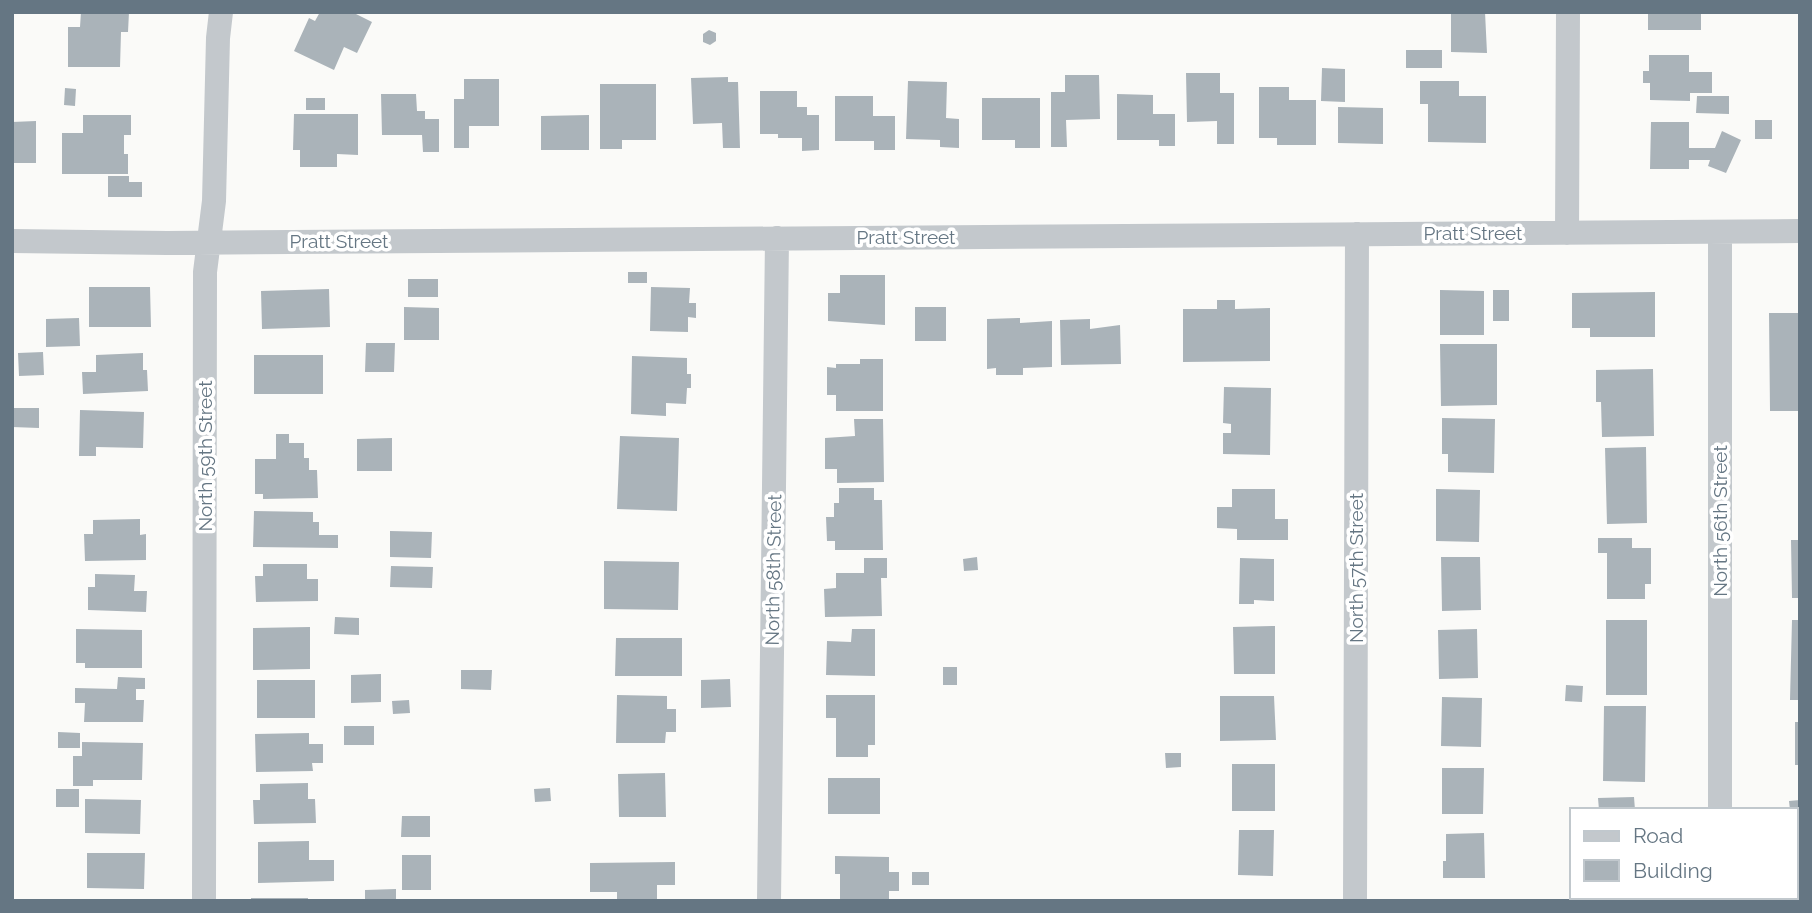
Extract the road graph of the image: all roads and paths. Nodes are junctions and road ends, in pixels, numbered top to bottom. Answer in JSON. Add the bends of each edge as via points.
{"nodes":[{"id":1,"x":221,"y":12,"type":"edge"},
{"id":2,"x":1568,"y":12,"type":"edge"},
{"id":3,"x":1800,"y":231,"type":"edge"},
{"id":4,"x":1720,"y":232,"type":"junction"},
{"id":5,"x":1567,"y":233,"type":"junction"},
{"id":6,"x":1357,"y":234,"type":"junction"},
{"id":7,"x":777,"y":238,"type":"junction"},
{"id":8,"x":12,"y":241,"type":"edge"},
{"id":9,"x":209,"y":241,"type":"junction"},
{"id":10,"x":1720,"y":808,"type":"edge"},
{"id":11,"x":204,"y":901,"type":"edge"},
{"id":12,"x":769,"y":901,"type":"edge"},
{"id":13,"x":1355,"y":901,"type":"edge"}],
"edges":[{"from":1,"to":9,"type":"street","name":"North 59th Street"},
{"from":2,"to":5,"type":"street"},
{"from":3,"to":4,"type":"street","name":"Pratt Street"},
{"from":4,"to":5,"type":"street","name":"Pratt Street"},
{"from":4,"to":10,"type":"street","name":"North 56th Street"},
{"from":5,"to":6,"type":"street","name":"Pratt Street"},
{"from":6,"to":7,"type":"street","name":"Pratt Street"},
{"from":6,"to":13,"type":"street","name":"North 57th Street"},
{"from":7,"to":9,"type":"street","name":"Pratt Street"},
{"from":7,"to":12,"type":"street","name":"North 58th Street"},
{"from":8,"to":9,"type":"street","name":"Pratt Street"},
{"from":9,"to":11,"type":"street","name":"North 59th Street","via":[[205,286]]}]}
